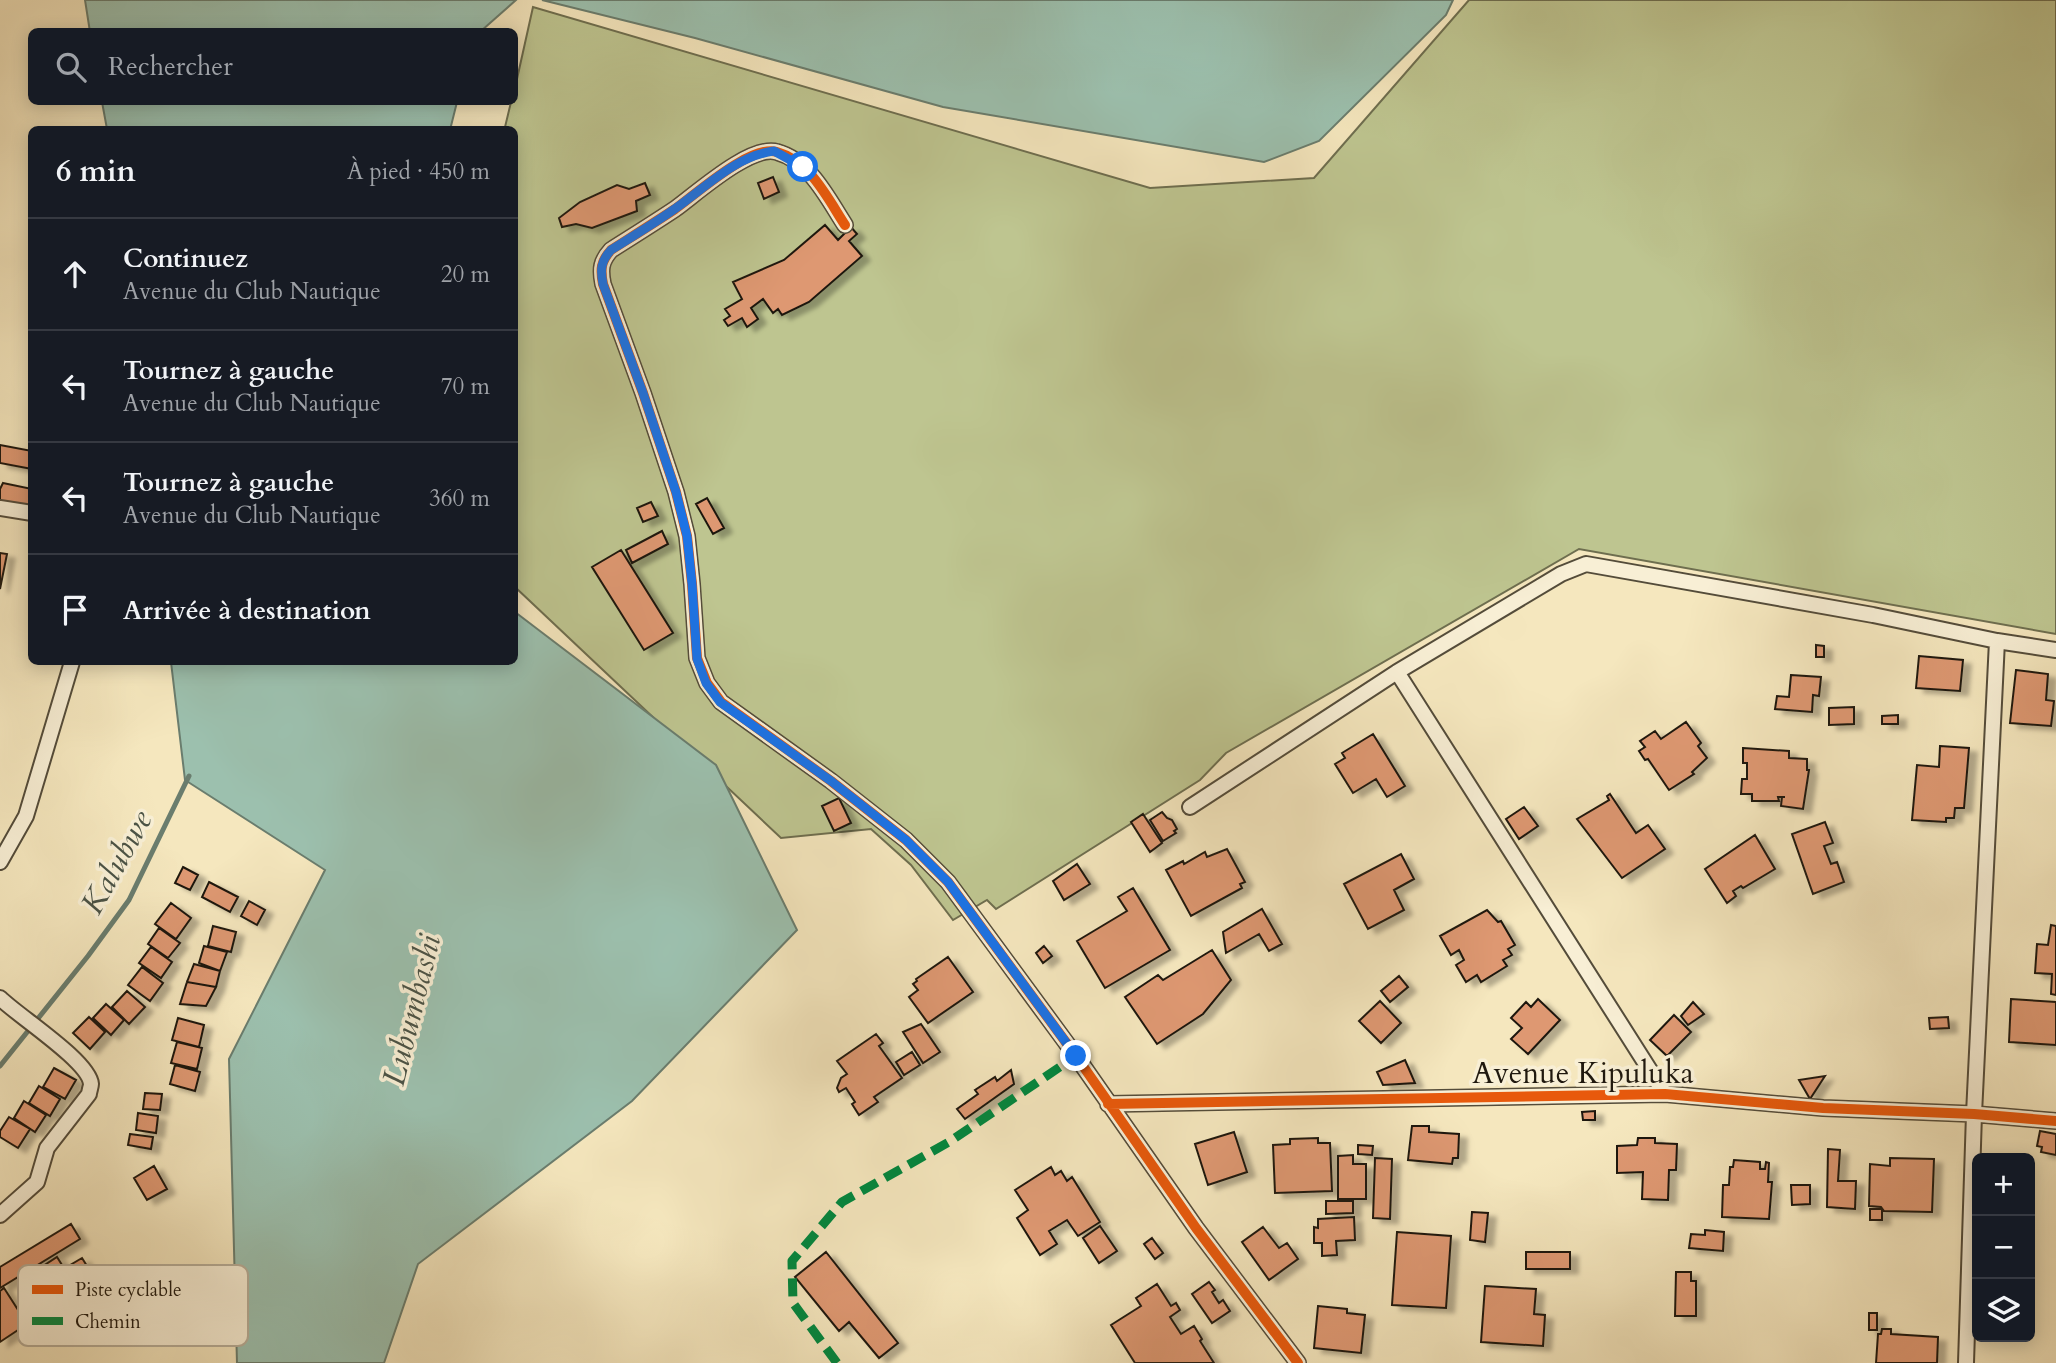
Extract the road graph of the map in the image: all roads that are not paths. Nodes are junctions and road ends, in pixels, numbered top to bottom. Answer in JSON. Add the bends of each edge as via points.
{"nodes":[{"id":1,"x":845,"y":225,"type":"dead end"},
{"id":2,"x":0,"y":508,"type":"edge"},
{"id":3,"x":28,"y":512,"type":"edge"},
{"id":4,"x":1997,"y":641,"type":"junction"},
{"id":5,"x":2056,"y":650,"type":"edge"},
{"id":6,"x":71,"y":665,"type":"edge"},
{"id":7,"x":1397,"y":672,"type":"junction"},
{"id":8,"x":1190,"y":807,"type":"dead end"},
{"id":9,"x":0,"y":862,"type":"edge"},
{"id":10,"x":0,"y":998,"type":"edge"},
{"id":11,"x":1665,"y":1094,"type":"junction"},
{"id":12,"x":1108,"y":1104,"type":"junction"},
{"id":13,"x":1974,"y":1114,"type":"junction"},
{"id":14,"x":2056,"y":1121,"type":"edge"},
{"id":15,"x":0,"y":1215,"type":"edge"},
{"id":16,"x":1298,"y":1363,"type":"edge"},
{"id":17,"x":1966,"y":1363,"type":"edge"}],
"edges":[{"from":1,"to":12,"type":"street","via":[[803,167],[774,151],[764,152],[732,167],[603,259],[603,284],[687,536],[697,659],[720,702],[895,831],[948,882]]},
{"from":2,"to":3,"type":"street"},
{"from":4,"to":5,"type":"street"},
{"from":4,"to":7,"type":"street","via":[[1586,564],[1561,574]]},
{"from":4,"to":13,"type":"street"},
{"from":6,"to":9,"type":"street","via":[[26,816]]},
{"from":7,"to":8,"type":"street"},
{"from":7,"to":11,"type":"street"},
{"from":10,"to":15,"type":"street","via":[[69,1054],[92,1085],[47,1147],[37,1182]]},
{"from":11,"to":12,"type":"street","name":"Avenue Kipuluka"},
{"from":11,"to":13,"type":"street","name":"Avenue Kipuluka","via":[[1823,1108]]},
{"from":12,"to":16,"type":"street"},
{"from":13,"to":14,"type":"street","name":"Avenue Kipuluka"},
{"from":13,"to":17,"type":"street"}]}
